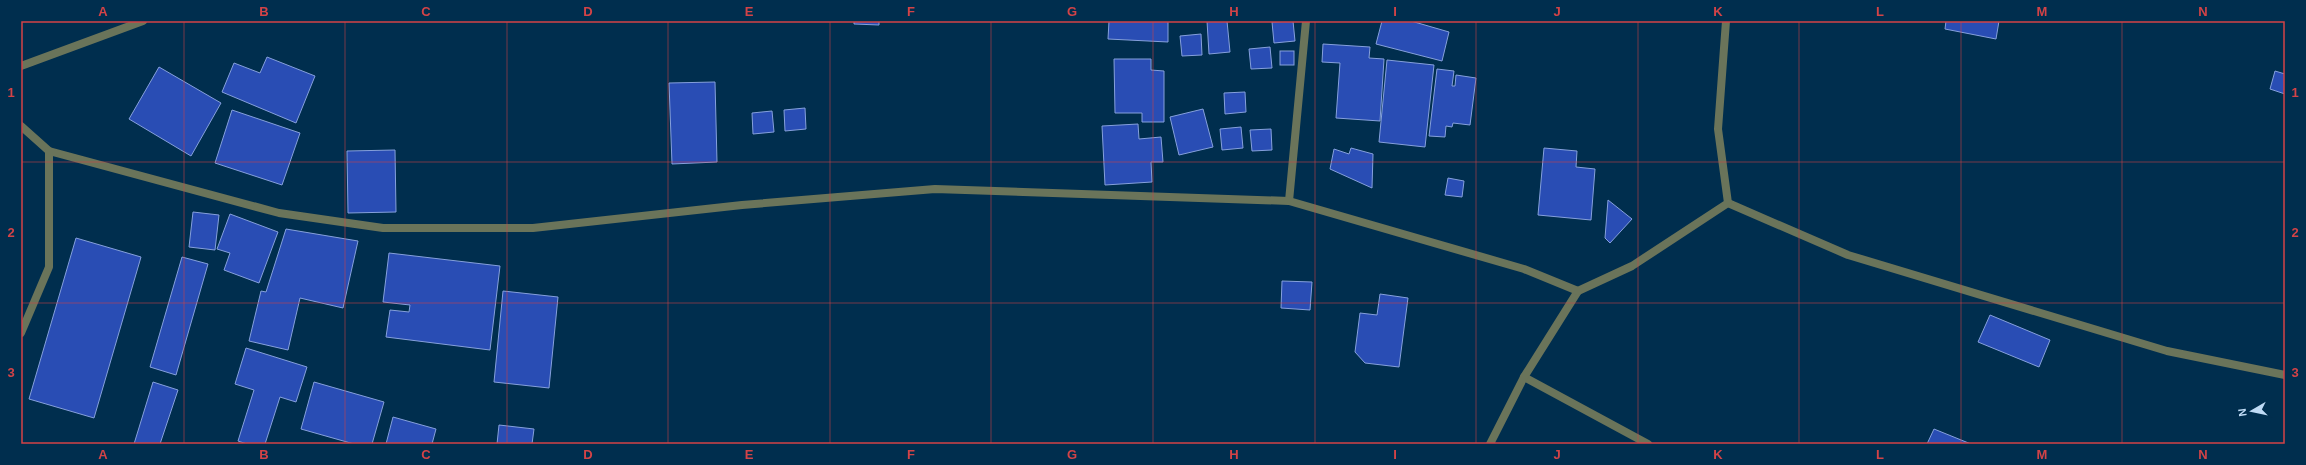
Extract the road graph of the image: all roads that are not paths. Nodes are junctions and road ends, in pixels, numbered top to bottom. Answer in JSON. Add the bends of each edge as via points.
{"nodes":[{"id":1,"x":143,"y":21,"type":"edge"},
{"id":2,"x":1306,"y":21,"type":"edge"},
{"id":3,"x":1726,"y":21,"type":"edge"},
{"id":4,"x":21,"y":66,"type":"edge"},
{"id":5,"x":21,"y":126,"type":"edge"},
{"id":6,"x":49,"y":151,"type":"junction"},
{"id":7,"x":1289,"y":201,"type":"junction"},
{"id":8,"x":1728,"y":203,"type":"junction"},
{"id":9,"x":1578,"y":291,"type":"junction"},
{"id":10,"x":21,"y":333,"type":"edge"},
{"id":11,"x":2285,"y":375,"type":"edge"},
{"id":12,"x":1524,"y":377,"type":"junction"},
{"id":13,"x":1490,"y":444,"type":"edge"},
{"id":14,"x":1648,"y":444,"type":"edge"}],
"edges":[{"from":1,"to":4,"type":"street"},
{"from":2,"to":7,"type":"street"},
{"from":3,"to":8,"type":"street","via":[[1718,129]]},
{"from":5,"to":6,"type":"street"},
{"from":6,"to":7,"type":"street","via":[[279,213],[383,228],[533,228],[742,205],[935,189]]},
{"from":6,"to":10,"type":"street","via":[[49,268]]},
{"from":7,"to":9,"type":"street","via":[[1524,269]]},
{"from":8,"to":9,"type":"street","via":[[1632,266]]},
{"from":8,"to":11,"type":"street","via":[[1848,255],[2167,351]]},
{"from":9,"to":12,"type":"street"},
{"from":12,"to":13,"type":"street"},
{"from":12,"to":14,"type":"street"}]}
